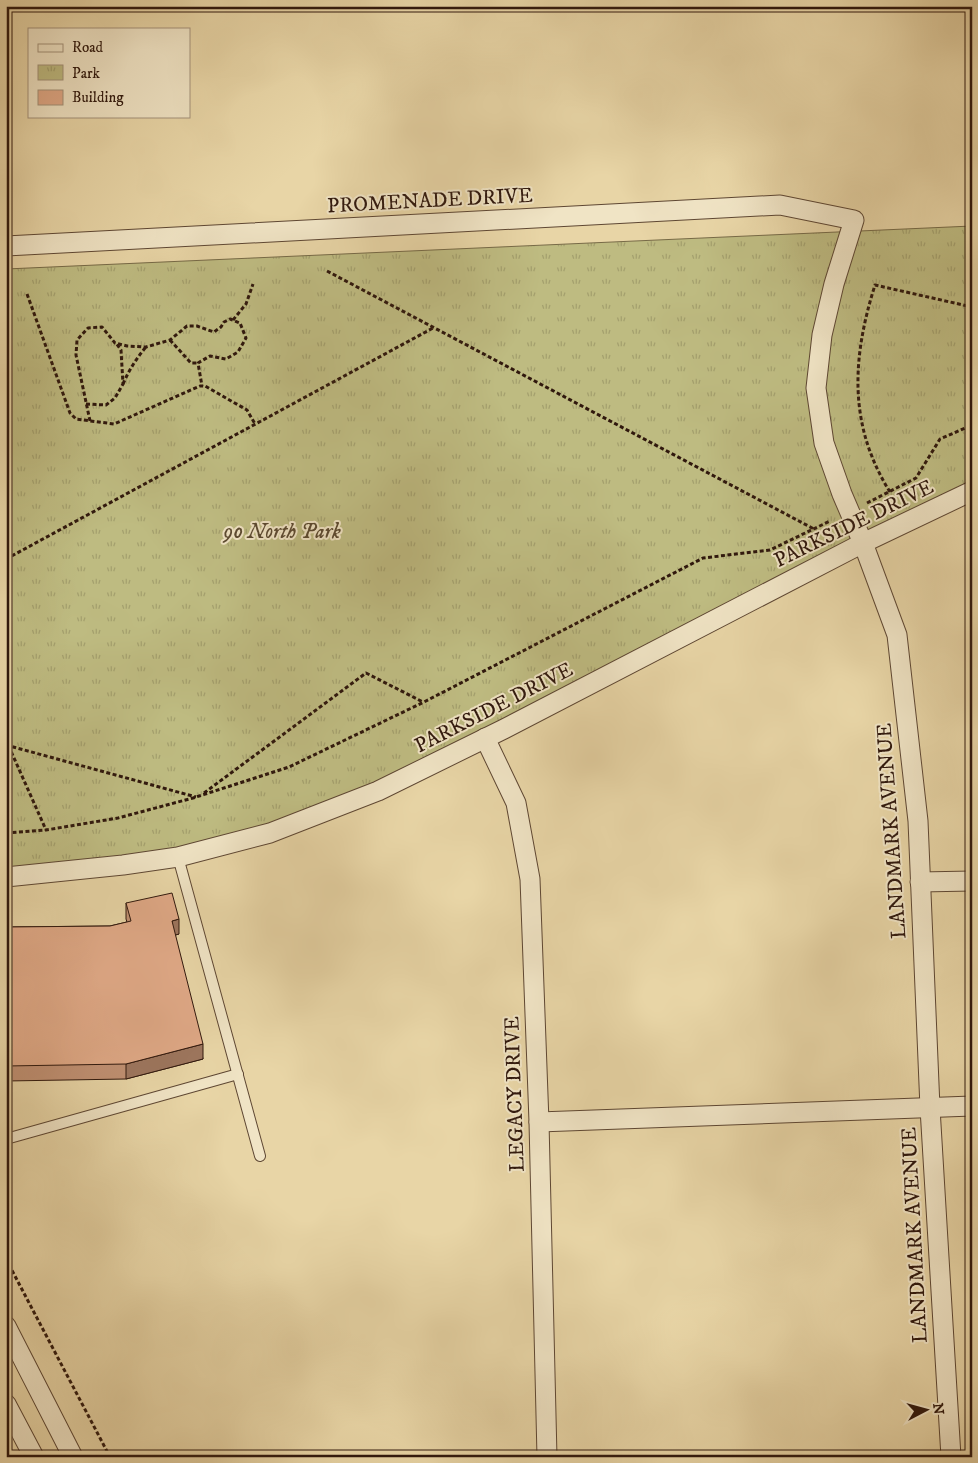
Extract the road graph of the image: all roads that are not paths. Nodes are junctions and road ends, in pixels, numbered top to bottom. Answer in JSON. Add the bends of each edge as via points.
{"nodes":[{"id":1,"x":854,"y":220,"type":"joint"},
{"id":2,"x":6,"y":246,"type":"edge"},
{"id":3,"x":972,"y":491,"type":"edge"},
{"id":4,"x":863,"y":543,"type":"junction"},
{"id":5,"x":485,"y":738,"type":"junction"},
{"id":6,"x":178,"y":857,"type":"junction"},
{"id":7,"x":6,"y":877,"type":"edge"},
{"id":8,"x":972,"y":881,"type":"edge"},
{"id":9,"x":920,"y":882,"type":"junction"},
{"id":10,"x":238,"y":1074,"type":"junction"},
{"id":11,"x":972,"y":1106,"type":"edge"},
{"id":12,"x":930,"y":1108,"type":"junction"},
{"id":13,"x":539,"y":1122,"type":"junction"},
{"id":14,"x":6,"y":1139,"type":"edge"},
{"id":15,"x":260,"y":1156,"type":"dead end"},
{"id":16,"x":6,"y":1326,"type":"edge"},
{"id":17,"x":6,"y":1404,"type":"edge"},
{"id":18,"x":34,"y":1457,"type":"edge"},
{"id":19,"x":73,"y":1457,"type":"edge"},
{"id":20,"x":548,"y":1457,"type":"edge"},
{"id":21,"x":951,"y":1457,"type":"edge"}],
"edges":[{"from":1,"to":2,"type":"street","name":"PROMENADE DRIVE","via":[[780,205]]},
{"from":1,"to":4,"type":"street","name":"LANDMARK AVENUE","via":[[822,335],[816,388],[824,443]]},
{"from":3,"to":4,"type":"street","name":"PARKSIDE DRIVE"},
{"from":4,"to":5,"type":"street","name":"PARKSIDE DRIVE"},
{"from":4,"to":9,"type":"street","name":"LANDMARK AVENUE","via":[[898,635],[918,821]]},
{"from":5,"to":6,"type":"street","name":"PARKSIDE DRIVE","via":[[378,791],[270,833]]},
{"from":5,"to":13,"type":"street","name":"LEGACY DRIVE","via":[[516,803],[530,879]]},
{"from":6,"to":7,"type":"street","name":"PARKSIDE DRIVE"},
{"from":6,"to":10,"type":"lane"},
{"from":8,"to":9,"type":"street"},
{"from":9,"to":12,"type":"street","name":"LANDMARK AVENUE"},
{"from":10,"to":14,"type":"lane"},
{"from":10,"to":15,"type":"lane"},
{"from":11,"to":12,"type":"street"},
{"from":12,"to":13,"type":"street"},
{"from":12,"to":21,"type":"street","name":"LANDMARK AVENUE"},
{"from":13,"to":20,"type":"street","name":"LEGACY DRIVE"},
{"from":16,"to":19,"type":"street"},
{"from":17,"to":18,"type":"street"}]}
